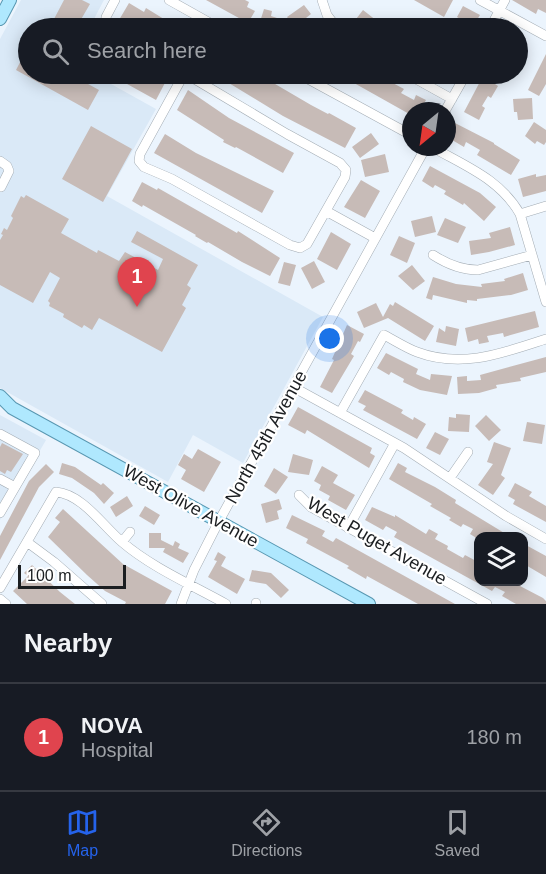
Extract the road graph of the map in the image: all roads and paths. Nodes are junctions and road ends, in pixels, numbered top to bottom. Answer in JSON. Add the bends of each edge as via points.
{"nodes":[{"id":1,"x":10,"y":0,"type":"edge"},
{"id":2,"x":115,"y":0,"type":"edge"},
{"id":3,"x":169,"y":0,"type":"edge"},
{"id":4,"x":322,"y":0,"type":"edge"},
{"id":5,"x":480,"y":0,"type":"edge"},
{"id":6,"x":505,"y":0,"type":"edge"},
{"id":7,"x":500,"y":11,"type":"junction"},
{"id":8,"x":106,"y":18,"type":"edge"},
{"id":9,"x":201,"y":18,"type":"edge"},
{"id":10,"x":329,"y":18,"type":"edge"},
{"id":11,"x":496,"y":18,"type":"edge"},
{"id":12,"x":513,"y":18,"type":"edge"},
{"id":13,"x":0,"y":19,"type":"edge"},
{"id":14,"x":528,"y":26,"type":"edge"},
{"id":15,"x":546,"y":36,"type":"edge"},
{"id":16,"x":179,"y":84,"type":"edge"},
{"id":17,"x":202,"y":84,"type":"edge"},
{"id":18,"x":317,"y":84,"type":"edge"},
{"id":19,"x":425,"y":84,"type":"edge"},
{"id":20,"x":460,"y":84,"type":"edge"},
{"id":21,"x":452,"y":99,"type":"junction"},
{"id":22,"x":450,"y":102,"type":"edge"},
{"id":23,"x":402,"y":130,"type":"edge"},
{"id":24,"x":421,"y":156,"type":"edge"},
{"id":25,"x":447,"y":156,"type":"edge"},
{"id":26,"x":0,"y":161,"type":"edge"},
{"id":27,"x":1,"y":187,"type":"edge"},
{"id":28,"x":546,"y":206,"type":"edge"},
{"id":29,"x":326,"y":211,"type":"junction"},
{"id":30,"x":520,"y":213,"type":"junction"},
{"id":31,"x":375,"y":238,"type":"junction"},
{"id":32,"x":433,"y":255,"type":"dead end"},
{"id":33,"x":532,"y":255,"type":"junction"},
{"id":34,"x":545,"y":297,"type":"edge"},
{"id":35,"x":546,"y":339,"type":"edge"},
{"id":36,"x":293,"y":387,"type":"junction"},
{"id":37,"x":0,"y":396,"type":"edge"},
{"id":38,"x":6,"y":406,"type":"edge"},
{"id":39,"x":340,"y":413,"type":"junction"},
{"id":40,"x":0,"y":434,"type":"edge"},
{"id":41,"x":395,"y":443,"type":"junction"},
{"id":42,"x":468,"y":453,"type":"dead end"},
{"id":43,"x":450,"y":478,"type":"junction"},
{"id":44,"x":0,"y":479,"type":"edge"},
{"id":45,"x":15,"y":487,"type":"junction"},
{"id":46,"x":299,"y":495,"type":"dead end"},
{"id":47,"x":0,"y":513,"type":"edge"},
{"id":48,"x":219,"y":521,"type":"junction"},
{"id":49,"x":348,"y":528,"type":"junction"},
{"id":50,"x":130,"y":532,"type":"dead end"},
{"id":51,"x":546,"y":539,"type":"edge"},
{"id":52,"x":27,"y":542,"type":"junction"},
{"id":53,"x":122,"y":542,"type":"junction"},
{"id":54,"x":189,"y":583,"type":"junction"},
{"id":55,"x":0,"y":588,"type":"edge"},
{"id":56,"x":102,"y":604,"type":"edge"},
{"id":57,"x":181,"y":604,"type":"edge"},
{"id":58,"x":226,"y":604,"type":"edge"},
{"id":59,"x":369,"y":604,"type":"edge"},
{"id":60,"x":487,"y":604,"type":"edge"}],
"edges":[{"from":1,"to":13,"type":"main road"},
{"from":2,"to":8,"type":"street"},
{"from":3,"to":9,"type":"street"},
{"from":4,"to":10,"type":"street"},
{"from":5,"to":7,"type":"street"},
{"from":6,"to":7,"type":"street"},
{"from":7,"to":11,"type":"street"},
{"from":7,"to":12,"type":"street"},
{"from":14,"to":15,"type":"street"},
{"from":16,"to":29,"type":"street","via":[[140,154],[139,161],[144,167],[300,248],[308,244]]},
{"from":17,"to":29,"type":"street","via":[[340,163],[346,170],[345,177]]},
{"from":18,"to":23,"type":"street"},
{"from":19,"to":21,"type":"street"},
{"from":20,"to":21,"type":"street"},
{"from":21,"to":22,"type":"street"},
{"from":24,"to":31,"type":"street","name":"North 45th Avenue"},
{"from":25,"to":30,"type":"street","via":[[498,186]]},
{"from":26,"to":27,"type":"street","via":[[9,171]]},
{"from":28,"to":30,"type":"street"},
{"from":29,"to":31,"type":"street"},
{"from":30,"to":33,"type":"street"},
{"from":31,"to":36,"type":"street","name":"North 45th Avenue"},
{"from":32,"to":33,"type":"street","via":[[468,270],[478,270]]},
{"from":33,"to":34,"type":"street"},
{"from":35,"to":39,"type":"street","via":[[496,356],[466,360],[416,352],[384,334]]},
{"from":36,"to":39,"type":"street"},
{"from":36,"to":48,"type":"street","name":"North 45th Avenue"},
{"from":37,"to":38,"type":"main road","name":"West Olive Avenue"},
{"from":38,"to":48,"type":"main road","name":"West Olive Avenue"},
{"from":39,"to":41,"type":"street"},
{"from":40,"to":45,"type":"street","via":[[35,453]]},
{"from":41,"to":43,"type":"street"},
{"from":41,"to":49,"type":"street"},
{"from":42,"to":43,"type":"street"},
{"from":43,"to":51,"type":"street"},
{"from":44,"to":45,"type":"street"},
{"from":45,"to":47,"type":"street"},
{"from":46,"to":49,"type":"street","name":"West Puget Avenue","via":[[311,507]]},
{"from":48,"to":54,"type":"street","name":"North 45th Avenue"},
{"from":48,"to":59,"type":"main road","name":"West Olive Avenue"},
{"from":49,"to":60,"type":"street","name":"West Puget Avenue"},
{"from":50,"to":53,"type":"street"},
{"from":52,"to":53,"type":"street","via":[[56,492],[66,493],[81,503]]},
{"from":52,"to":55,"type":"street"},
{"from":52,"to":56,"type":"street"},
{"from":53,"to":54,"type":"street"},
{"from":54,"to":57,"type":"street","name":"North 45th Avenue"},
{"from":54,"to":58,"type":"street"}]}
